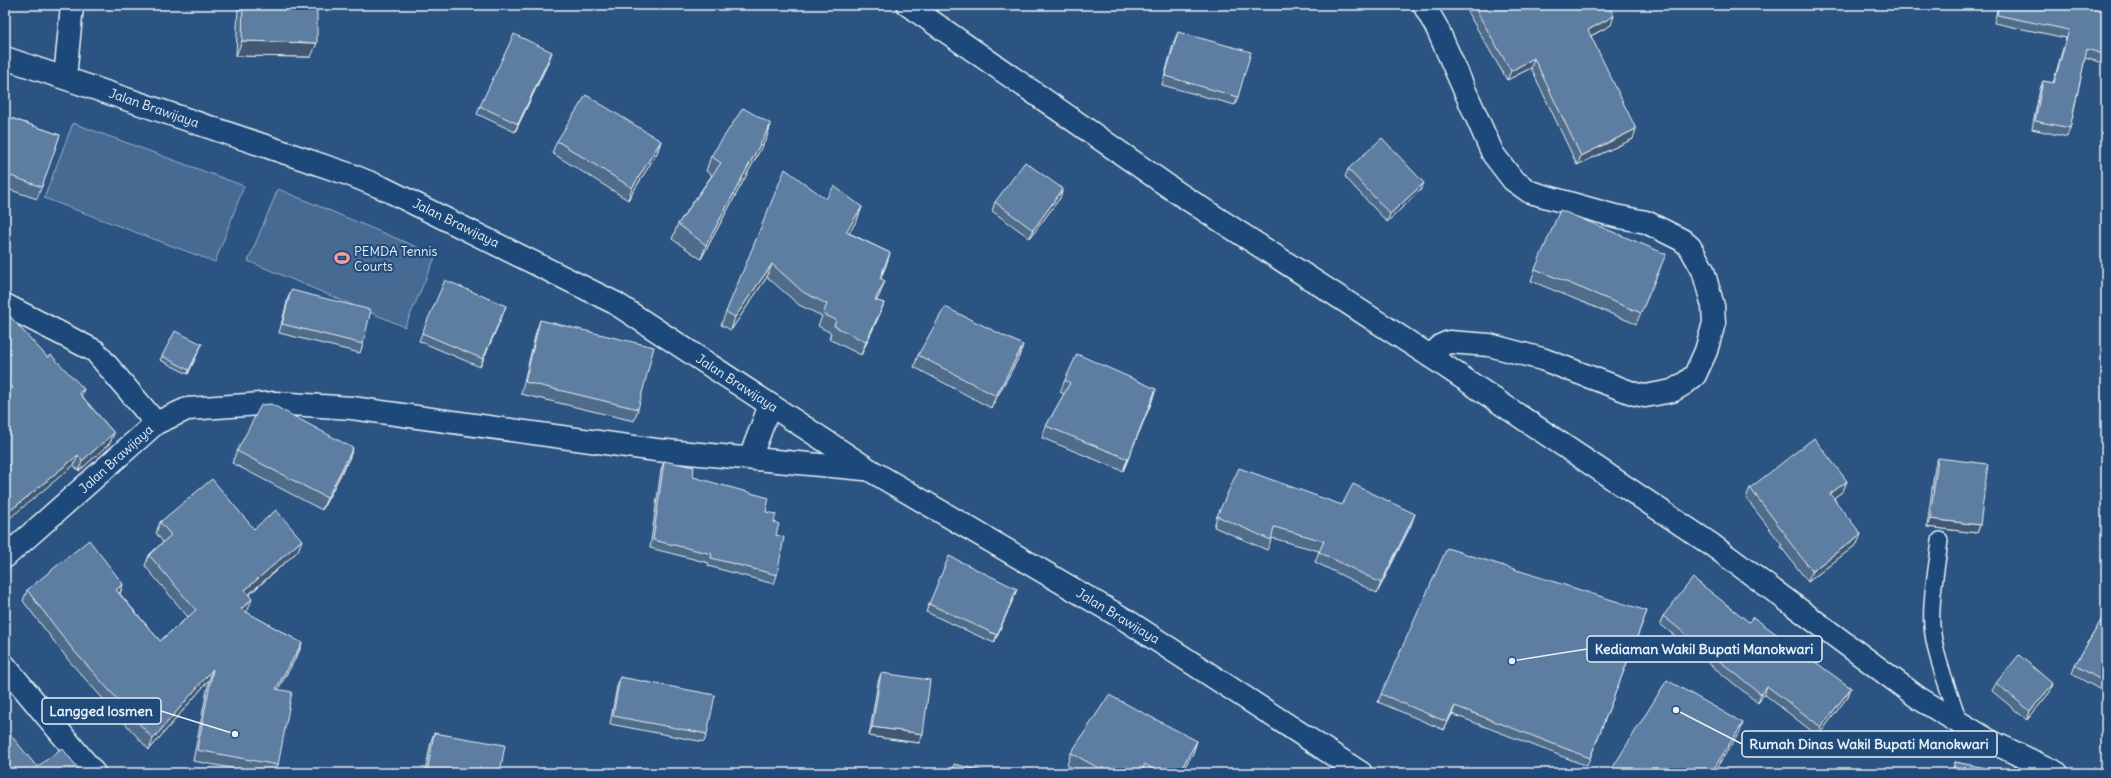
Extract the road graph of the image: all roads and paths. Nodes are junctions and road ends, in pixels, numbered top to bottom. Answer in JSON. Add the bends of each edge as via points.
{"nodes":[{"id":1,"x":72,"y":5,"type":"edge"},
{"id":2,"x":908,"y":5,"type":"edge"},
{"id":3,"x":1424,"y":5,"type":"edge"},
{"id":4,"x":5,"y":58,"type":"edge"},
{"id":5,"x":65,"y":78,"type":"junction"},
{"id":6,"x":5,"y":305,"type":"edge"},
{"id":7,"x":1430,"y":356,"type":"junction"},
{"id":8,"x":770,"y":405,"type":"junction"},
{"id":9,"x":156,"y":423,"type":"junction"},
{"id":10,"x":750,"y":458,"type":"junction"},
{"id":11,"x":868,"y":469,"type":"junction"},
{"id":12,"x":1940,"y":540,"type":"dead end"},
{"id":13,"x":5,"y":557,"type":"edge"},
{"id":14,"x":5,"y":666,"type":"edge"},
{"id":15,"x":1960,"y":724,"type":"junction"},
{"id":16,"x":94,"y":773,"type":"edge"},
{"id":17,"x":1361,"y":773,"type":"edge"},
{"id":18,"x":2056,"y":773,"type":"edge"}],
"edges":[{"from":1,"to":5,"type":"street"},
{"from":2,"to":7,"type":"street","via":[[1178,193]]},
{"from":3,"to":7,"type":"street","via":[[1437,28],[1493,154],[1509,175],[1522,187],[1539,196],[1646,222],[1682,240],[1690,247],[1703,270],[1713,306],[1714,323],[1695,376],[1672,391],[1653,395],[1635,394],[1542,359],[1489,345],[1449,342]]},
{"from":4,"to":5,"type":"street","name":"Jalan Brawijaya"},
{"from":5,"to":8,"type":"street","name":"Jalan Brawijaya","via":[[351,174],[383,188],[615,303]]},
{"from":6,"to":9,"type":"street","via":[[91,348]]},
{"from":7,"to":15,"type":"street","via":[[1712,545],[1920,699]]},
{"from":8,"to":10,"type":"street"},
{"from":8,"to":11,"type":"street","name":"Jalan Brawijaya"},
{"from":9,"to":10,"type":"street","name":"Jalan Brawijaya","via":[[186,409],[275,403],[352,408],[656,450]]},
{"from":9,"to":13,"type":"street","name":"Jalan Brawijaya"},
{"from":10,"to":11,"type":"street","name":"Jalan Brawijaya"},
{"from":11,"to":17,"type":"street","name":"Jalan Brawijaya","via":[[1126,620]]},
{"from":12,"to":15,"type":"lane","via":[[1932,627]]},
{"from":14,"to":16,"type":"street"},
{"from":15,"to":18,"type":"street"}]}
